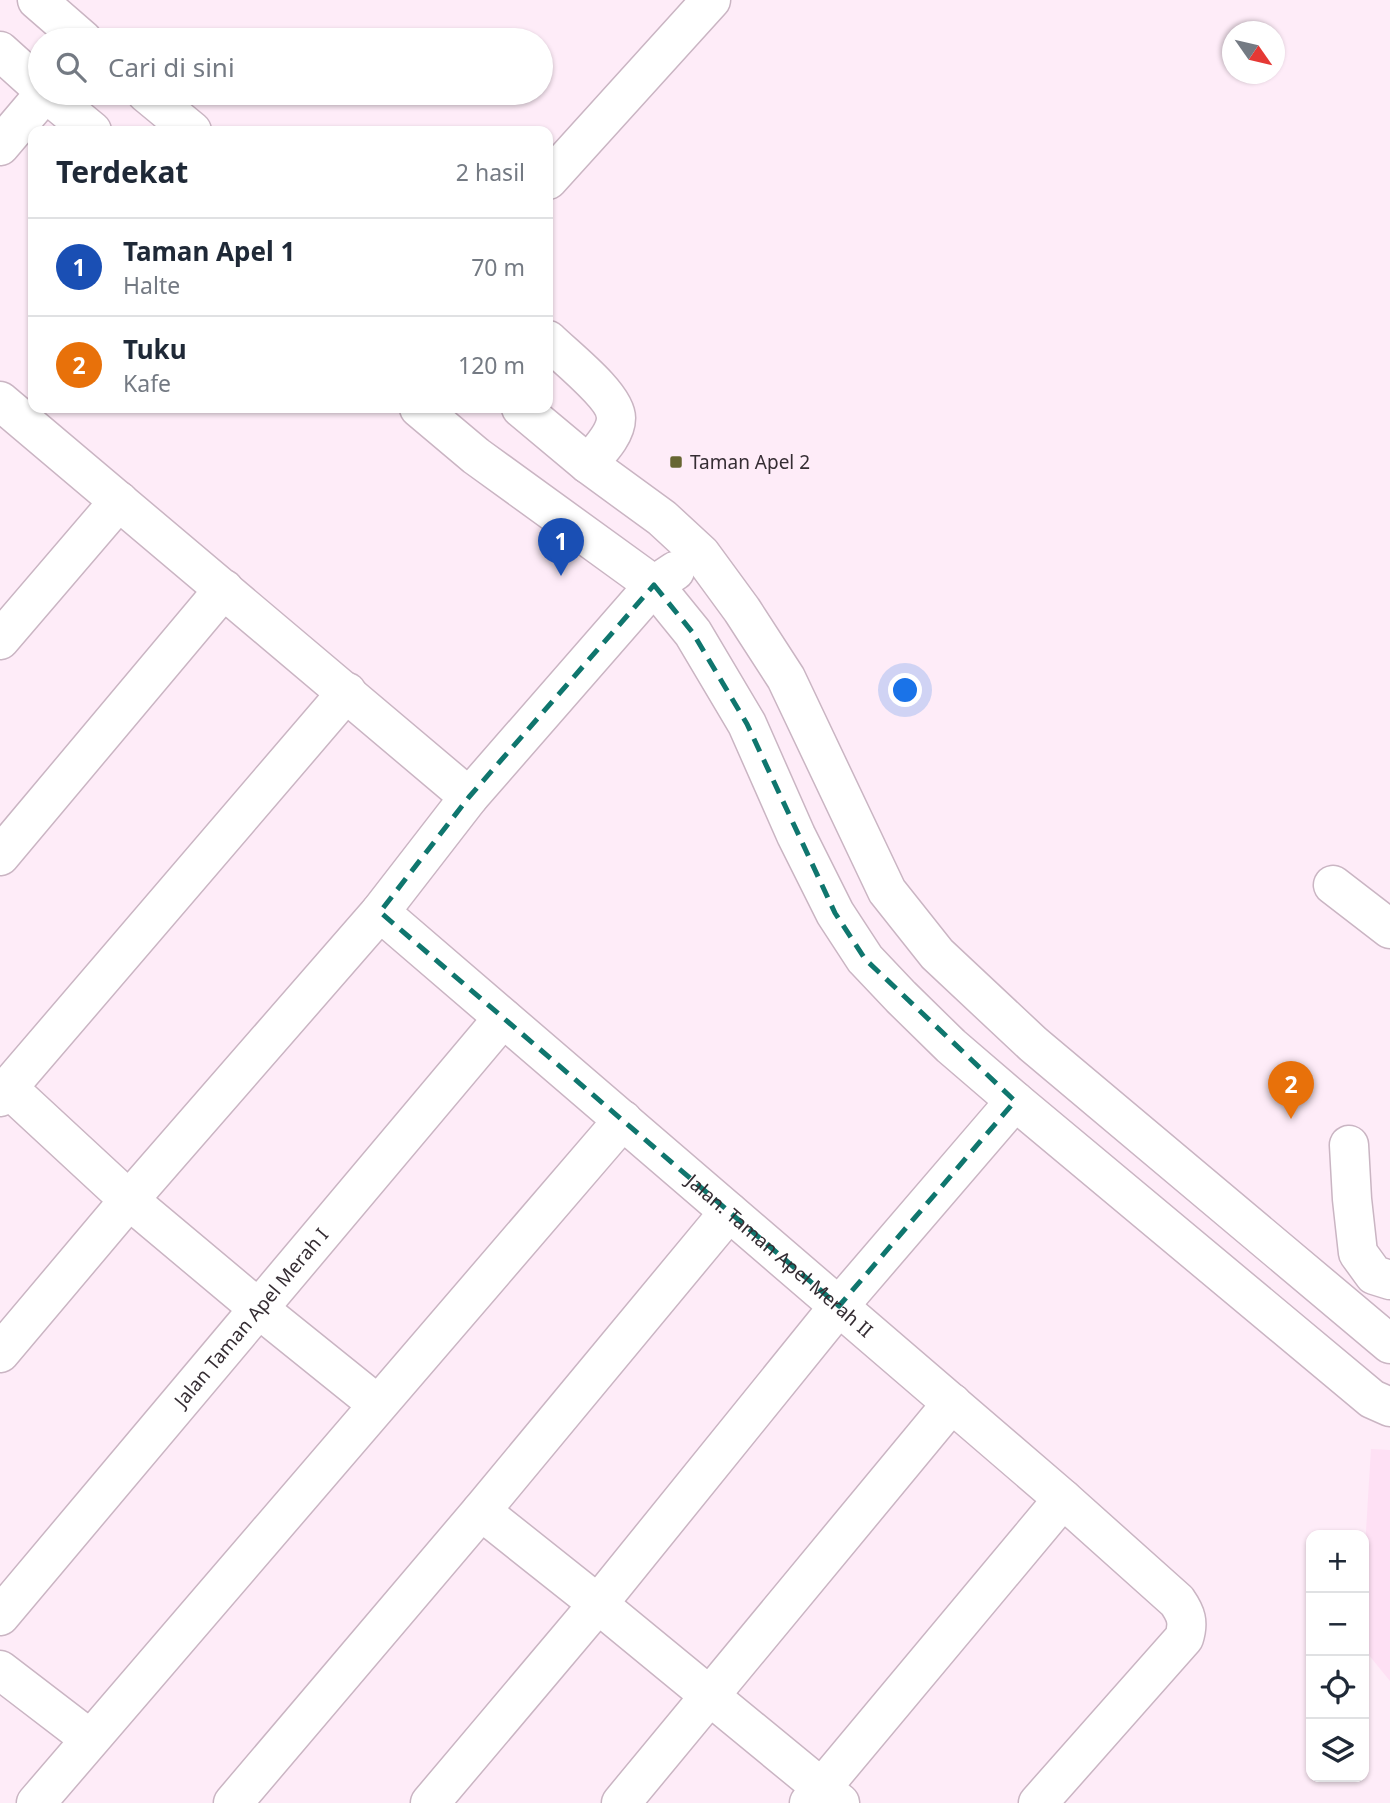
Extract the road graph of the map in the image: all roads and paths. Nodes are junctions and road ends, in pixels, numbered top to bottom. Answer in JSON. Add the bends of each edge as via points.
{"nodes":[{"id":1,"x":37,"y":0,"type":"edge"},
{"id":2,"x":711,"y":0,"type":"edge"},
{"id":3,"x":69,"y":28,"type":"edge"},
{"id":4,"x":0,"y":51,"type":"edge"},
{"id":5,"x":28,"y":76,"type":"edge"},
{"id":6,"x":36,"y":105,"type":"edge"},
{"id":7,"x":61,"y":105,"type":"edge"},
{"id":8,"x":161,"y":105,"type":"edge"},
{"id":9,"x":86,"y":126,"type":"edge"},
{"id":10,"x":186,"y":126,"type":"edge"},
{"id":11,"x":0,"y":146,"type":"edge"},
{"id":12,"x":553,"y":174,"type":"edge"},
{"id":13,"x":553,"y":346,"type":"edge"},
{"id":14,"x":0,"y":401,"type":"edge"},
{"id":15,"x":425,"y":413,"type":"edge"},
{"id":16,"x":526,"y":413,"type":"edge"},
{"id":17,"x":588,"y":464,"type":"junction"},
{"id":18,"x":119,"y":501,"type":"junction"},
{"id":19,"x":701,"y":554,"type":"junction"},
{"id":20,"x":654,"y":585,"type":"junction"},
{"id":21,"x":224,"y":589,"type":"junction"},
{"id":22,"x":0,"y":640,"type":"edge"},
{"id":23,"x":347,"y":692,"type":"junction"},
{"id":24,"x":469,"y":797,"type":"junction"},
{"id":25,"x":0,"y":856,"type":"edge"},
{"id":26,"x":1333,"y":885,"type":"dead end"},
{"id":27,"x":380,"y":912,"type":"junction"},
{"id":28,"x":1390,"y":929,"type":"edge"},
{"id":29,"x":503,"y":1018,"type":"junction"},
{"id":30,"x":7,"y":1079,"type":"edge"},
{"id":31,"x":1015,"y":1101,"type":"junction"},
{"id":32,"x":623,"y":1120,"type":"junction"},
{"id":33,"x":1349,"y":1145,"type":"dead end"},
{"id":34,"x":129,"y":1200,"type":"junction"},
{"id":35,"x":729,"y":1212,"type":"junction"},
{"id":36,"x":1390,"y":1280,"type":"edge"},
{"id":37,"x":839,"y":1306,"type":"junction"},
{"id":38,"x":259,"y":1309,"type":"junction"},
{"id":39,"x":1390,"y":1344,"type":"edge"},
{"id":40,"x":0,"y":1353,"type":"edge"},
{"id":41,"x":952,"y":1403,"type":"junction"},
{"id":42,"x":377,"y":1404,"type":"junction"},
{"id":43,"x":1390,"y":1407,"type":"edge"},
{"id":44,"x":1063,"y":1499,"type":"junction"},
{"id":45,"x":481,"y":1511,"type":"junction"},
{"id":46,"x":598,"y":1604,"type":"junction"},
{"id":47,"x":0,"y":1616,"type":"edge"},
{"id":48,"x":0,"y":1670,"type":"edge"},
{"id":49,"x":710,"y":1698,"type":"junction"},
{"id":50,"x":90,"y":1739,"type":"junction"},
{"id":51,"x":246,"y":1798,"type":"edge"},
{"id":52,"x":824,"y":1798,"type":"edge"},
{"id":53,"x":36,"y":1803,"type":"edge"},
{"id":54,"x":430,"y":1803,"type":"edge"},
{"id":55,"x":621,"y":1803,"type":"edge"},
{"id":56,"x":1038,"y":1803,"type":"edge"}],
"edges":[{"from":1,"to":3,"type":"street"},
{"from":2,"to":12,"type":"street"},
{"from":4,"to":5,"type":"street"},
{"from":6,"to":11,"type":"street"},
{"from":7,"to":9,"type":"street"},
{"from":8,"to":10,"type":"street"},
{"from":13,"to":17,"type":"street","via":[[609,399],[616,417],[612,434]]},
{"from":14,"to":18,"type":"street"},
{"from":15,"to":20,"type":"street","via":[[476,456]]},
{"from":16,"to":17,"type":"street"},
{"from":17,"to":19,"type":"street","via":[[662,518]]},
{"from":18,"to":21,"type":"street"},
{"from":18,"to":22,"type":"street"},
{"from":19,"to":20,"type":"street"},
{"from":19,"to":39,"type":"street","via":[[786,678],[887,891],[937,954],[1033,1044]]},
{"from":20,"to":24,"type":"street"},
{"from":20,"to":31,"type":"street","via":[[693,633],[747,723],[818,880],[865,960],[951,1046]]},
{"from":21,"to":23,"type":"street"},
{"from":21,"to":25,"type":"street"},
{"from":23,"to":24,"type":"street"},
{"from":23,"to":30,"type":"street"},
{"from":24,"to":27,"type":"street"},
{"from":26,"to":28,"type":"street"},
{"from":27,"to":29,"type":"street","name":"Jalan. Taman Apel Merah II"},
{"from":27,"to":34,"type":"street"},
{"from":29,"to":32,"type":"street","name":"Jalan. Taman Apel Merah II"},
{"from":29,"to":38,"type":"street","name":"Jalan Taman Apel Merah I"},
{"from":30,"to":34,"type":"street"},
{"from":31,"to":37,"type":"street"},
{"from":31,"to":43,"type":"street","via":[[1372,1399]]},
{"from":32,"to":35,"type":"street","name":"Jalan. Taman Apel Merah II"},
{"from":32,"to":42,"type":"street"},
{"from":33,"to":36,"type":"street","via":[[1358,1253],[1374,1275]]},
{"from":34,"to":38,"type":"street"},
{"from":34,"to":40,"type":"street"},
{"from":35,"to":37,"type":"street","name":"Jalan. Taman Apel Merah II"},
{"from":35,"to":45,"type":"street"},
{"from":37,"to":41,"type":"street","name":"Jalan. Taman Apel Merah II"},
{"from":37,"to":46,"type":"street"},
{"from":38,"to":42,"type":"street"},
{"from":38,"to":47,"type":"street","name":"Jalan Taman Apel Merah I"},
{"from":41,"to":44,"type":"street","name":"Jalan. Taman Apel Merah II"},
{"from":41,"to":49,"type":"street"},
{"from":42,"to":50,"type":"street"},
{"from":44,"to":52,"type":"street"},
{"from":44,"to":56,"type":"street","name":"Jalan. Taman Apel Merah II","via":[[1177,1601],[1188,1627],[1184,1638]]},
{"from":45,"to":46,"type":"street"},
{"from":45,"to":51,"type":"street"},
{"from":46,"to":49,"type":"street"},
{"from":46,"to":54,"type":"street"},
{"from":48,"to":50,"type":"street"},
{"from":49,"to":52,"type":"street"},
{"from":49,"to":55,"type":"street"},
{"from":50,"to":53,"type":"street"}]}
